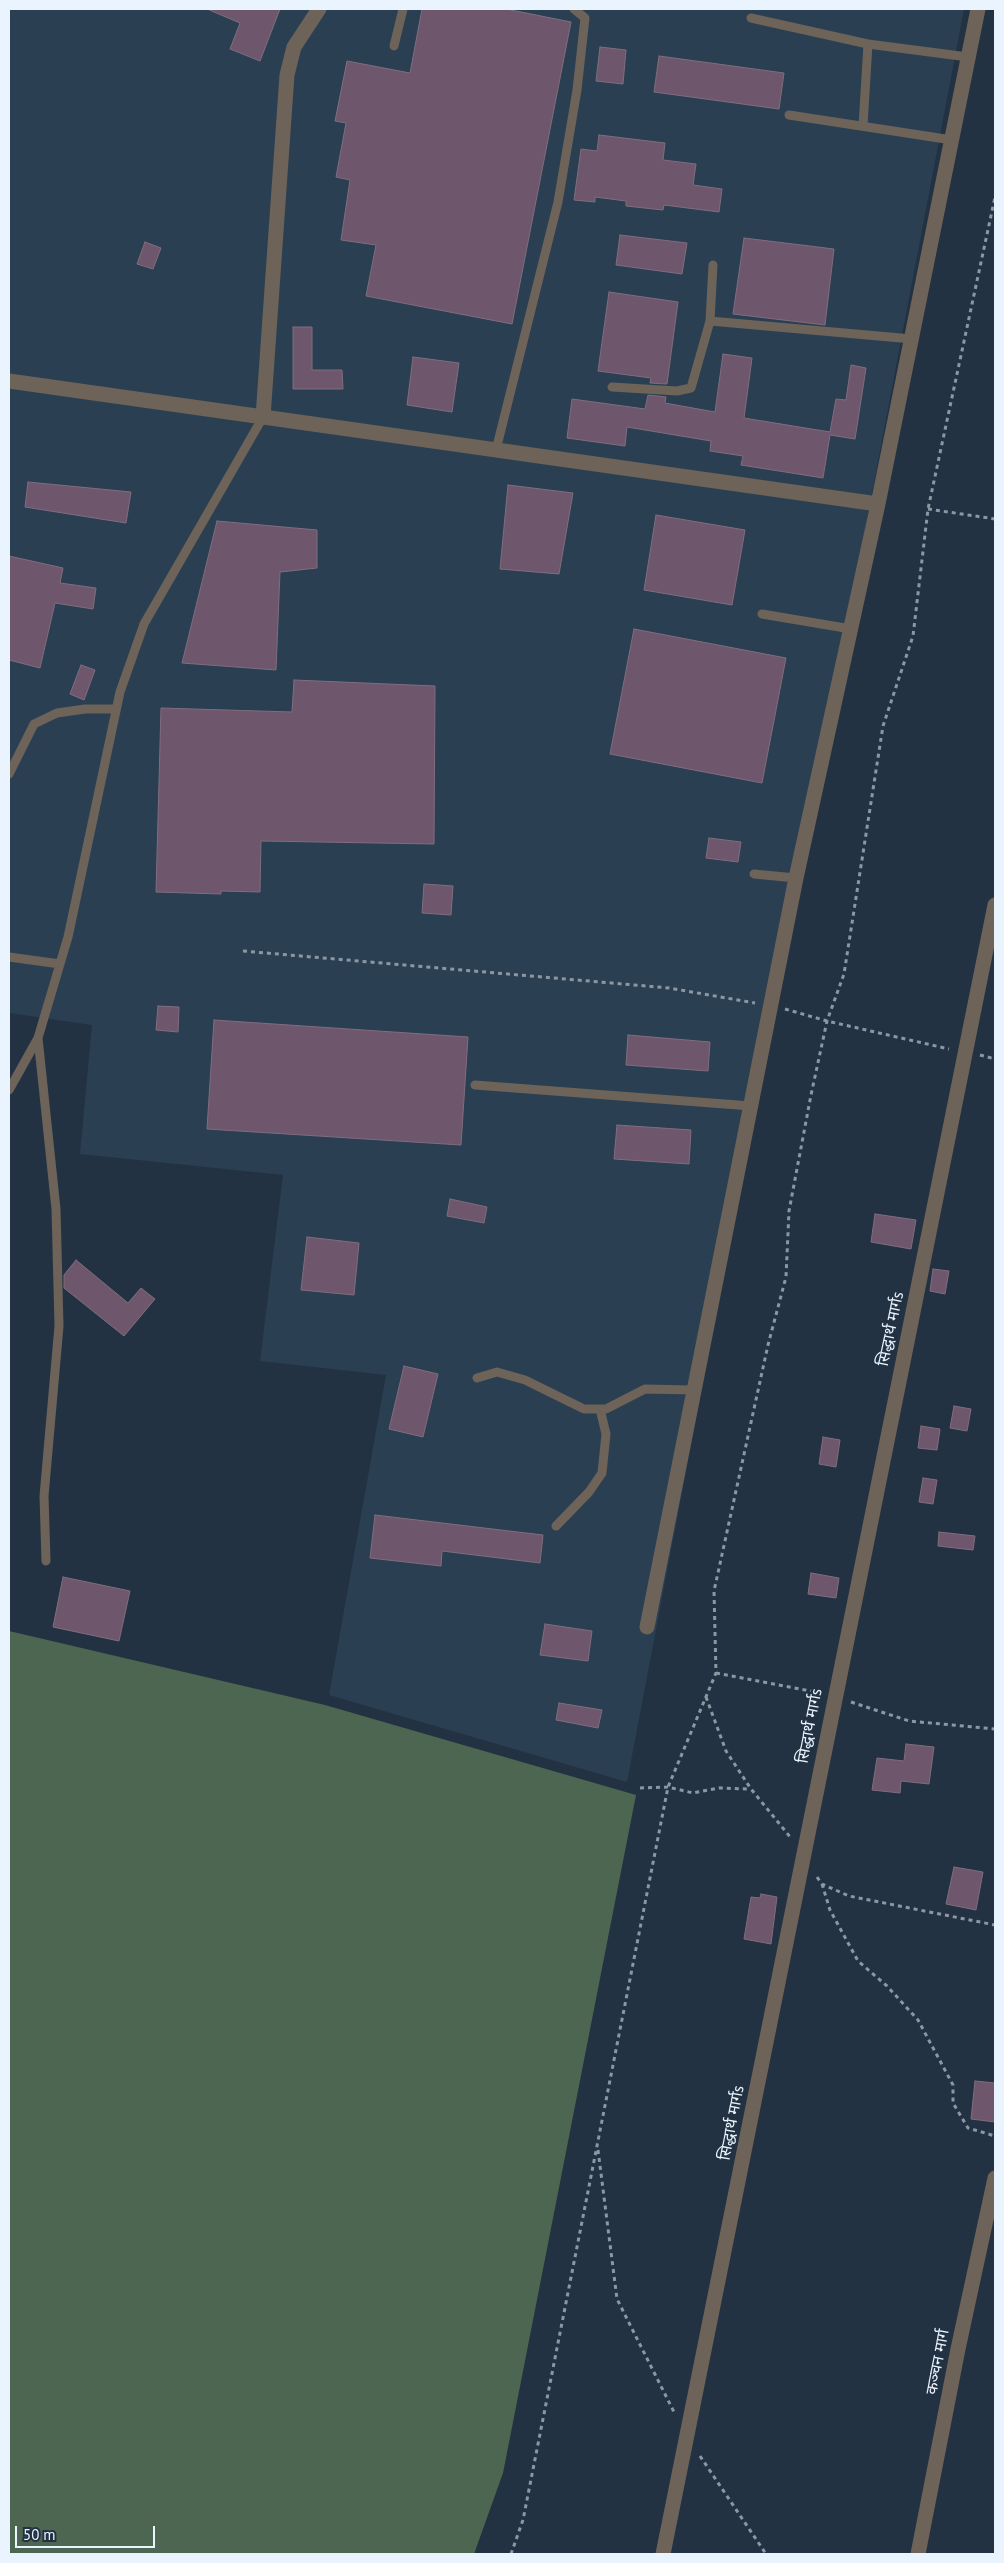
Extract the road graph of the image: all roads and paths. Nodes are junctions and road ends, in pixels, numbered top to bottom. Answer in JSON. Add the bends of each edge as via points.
{"nodes":[{"id":1,"x":318,"y":9,"type":"edge"},
{"id":2,"x":403,"y":9,"type":"edge"},
{"id":3,"x":574,"y":9,"type":"edge"},
{"id":4,"x":978,"y":9,"type":"edge"},
{"id":5,"x":751,"y":18,"type":"dead end"},
{"id":6,"x":868,"y":44,"type":"junction"},
{"id":7,"x":394,"y":46,"type":"dead end"},
{"id":8,"x":968,"y":57,"type":"junction"},
{"id":9,"x":790,"y":115,"type":"dead end"},
{"id":10,"x":863,"y":126,"type":"junction"},
{"id":11,"x":952,"y":140,"type":"junction"},
{"id":12,"x":995,"y":197,"type":"edge"},
{"id":13,"x":713,"y":265,"type":"dead end"},
{"id":14,"x":710,"y":321,"type":"junction"},
{"id":15,"x":912,"y":339,"type":"junction"},
{"id":16,"x":9,"y":381,"type":"edge"},
{"id":17,"x":612,"y":388,"type":"dead end"},
{"id":18,"x":263,"y":417,"type":"junction"},
{"id":19,"x":496,"y":450,"type":"junction"},
{"id":20,"x":878,"y":504,"type":"junction"},
{"id":21,"x":928,"y":509,"type":"junction"},
{"id":22,"x":995,"y":519,"type":"edge"},
{"id":23,"x":762,"y":614,"type":"dead end"},
{"id":24,"x":851,"y":629,"type":"junction"},
{"id":25,"x":116,"y":709,"type":"junction"},
{"id":26,"x":9,"y":774,"type":"edge"},
{"id":27,"x":754,"y":874,"type":"dead end"},
{"id":28,"x":796,"y":878,"type":"junction"},
{"id":29,"x":995,"y":905,"type":"edge"},
{"id":30,"x":243,"y":951,"type":"dead end"},
{"id":31,"x":9,"y":957,"type":"edge"},
{"id":32,"x":60,"y":964,"type":"junction"},
{"id":33,"x":771,"y":1005,"type":"junction"},
{"id":34,"x":827,"y":1021,"type":"junction"},
{"id":35,"x":38,"y":1038,"type":"junction"},
{"id":36,"x":965,"y":1052,"type":"junction"},
{"id":37,"x":995,"y":1059,"type":"edge"},
{"id":38,"x":475,"y":1084,"type":"dead end"},
{"id":39,"x":9,"y":1090,"type":"edge"},
{"id":40,"x":751,"y":1106,"type":"junction"},
{"id":41,"x":477,"y":1378,"type":"dead end"},
{"id":42,"x":694,"y":1390,"type":"junction"},
{"id":43,"x":600,"y":1410,"type":"junction"},
{"id":44,"x":556,"y":1526,"type":"dead end"},
{"id":45,"x":46,"y":1561,"type":"dead end"},
{"id":46,"x":647,"y":1627,"type":"dead end"},
{"id":47,"x":716,"y":1673,"type":"junction"},
{"id":48,"x":834,"y":1696,"type":"junction"},
{"id":49,"x":706,"y":1697,"type":"junction"},
{"id":50,"x":995,"y":1729,"type":"edge"},
{"id":51,"x":668,"y":1787,"type":"junction"},
{"id":52,"x":640,"y":1788,"type":"dead end"},
{"id":53,"x":751,"y":1789,"type":"junction"},
{"id":54,"x":803,"y":1856,"type":"junction"},
{"id":55,"x":822,"y":1884,"type":"junction"},
{"id":56,"x":995,"y":1926,"type":"edge"},
{"id":57,"x":995,"y":2136,"type":"edge"},
{"id":58,"x":598,"y":2147,"type":"junction"},
{"id":59,"x":995,"y":2178,"type":"edge"},
{"id":60,"x":688,"y":2438,"type":"junction"},
{"id":61,"x":511,"y":2554,"type":"edge"},
{"id":62,"x":663,"y":2554,"type":"edge"},
{"id":63,"x":766,"y":2554,"type":"edge"},
{"id":64,"x":918,"y":2554,"type":"edge"}],
"edges":[{"from":1,"to":18,"type":"street","via":[[294,47],[287,75]]},
{"from":2,"to":7,"type":"lane"},
{"from":3,"to":19,"type":"lane","via":[[585,18],[558,202]]},
{"from":4,"to":8,"type":"street"},
{"from":5,"to":6,"type":"lane"},
{"from":6,"to":8,"type":"lane"},
{"from":6,"to":10,"type":"lane"},
{"from":8,"to":11,"type":"street"},
{"from":9,"to":10,"type":"lane"},
{"from":10,"to":11,"type":"lane"},
{"from":11,"to":15,"type":"street"},
{"from":12,"to":21,"type":"path"},
{"from":13,"to":14,"type":"lane"},
{"from":14,"to":15,"type":"lane"},
{"from":14,"to":17,"type":"lane","via":[[691,388],[677,391]]},
{"from":15,"to":20,"type":"street"},
{"from":16,"to":18,"type":"street"},
{"from":18,"to":19,"type":"street"},
{"from":18,"to":25,"type":"lane","via":[[144,624]]},
{"from":19,"to":20,"type":"street"},
{"from":20,"to":24,"type":"street"},
{"from":21,"to":22,"type":"path"},
{"from":21,"to":34,"type":"path","via":[[913,636],[884,726],[844,974]]},
{"from":23,"to":24,"type":"lane"},
{"from":24,"to":28,"type":"street"},
{"from":25,"to":26,"type":"lane","via":[[57,713],[34,724]]},
{"from":25,"to":32,"type":"lane"},
{"from":27,"to":28,"type":"lane"},
{"from":28,"to":33,"type":"street"},
{"from":29,"to":36,"type":"street","name":"सिद्धार्थ मार्गs"},
{"from":30,"to":33,"type":"path","via":[[669,988]]},
{"from":31,"to":32,"type":"lane"},
{"from":32,"to":35,"type":"lane"},
{"from":33,"to":34,"type":"path"},
{"from":33,"to":40,"type":"street"},
{"from":34,"to":36,"type":"path"},
{"from":34,"to":47,"type":"path","via":[[789,1211],[786,1277],[714,1591]]},
{"from":35,"to":39,"type":"lane"},
{"from":35,"to":45,"type":"lane","via":[[56,1209],[59,1326],[44,1496]]},
{"from":36,"to":37,"type":"path"},
{"from":36,"to":48,"type":"street","name":"सिद्धार्थ मार्गs"},
{"from":38,"to":40,"type":"lane"},
{"from":40,"to":42,"type":"street"},
{"from":41,"to":43,"type":"lane","via":[[496,1372],[525,1380],[584,1409]]},
{"from":42,"to":43,"type":"lane","via":[[645,1389]]},
{"from":42,"to":46,"type":"street"},
{"from":43,"to":44,"type":"lane","via":[[606,1434],[602,1473],[589,1492]]},
{"from":47,"to":48,"type":"path"},
{"from":47,"to":49,"type":"path"},
{"from":48,"to":50,"type":"path","via":[[909,1721]]},
{"from":48,"to":54,"type":"street","name":"सिद्धार्थ मार्गs"},
{"from":49,"to":51,"type":"path"},
{"from":49,"to":53,"type":"path","via":[[726,1751]]},
{"from":51,"to":52,"type":"path"},
{"from":51,"to":53,"type":"path","via":[[693,1793],[719,1788]]},
{"from":51,"to":58,"type":"path"},
{"from":53,"to":54,"type":"path"},
{"from":54,"to":55,"type":"path"},
{"from":54,"to":60,"type":"street","name":"सिद्धार्थ मार्गs"},
{"from":55,"to":56,"type":"path","via":[[849,1896]]},
{"from":55,"to":57,"type":"path","via":[[830,1910],[858,1961],[918,2020],[953,2085],[953,2103],[968,2128]]},
{"from":58,"to":60,"type":"path","via":[[618,2300]]},
{"from":58,"to":61,"type":"path","via":[[523,2520]]},
{"from":59,"to":64,"type":"street","name":"कञ्चन मार्ग"},
{"from":60,"to":62,"type":"street","name":"सिद्धार्थ मार्गs"},
{"from":60,"to":63,"type":"path"}]}
